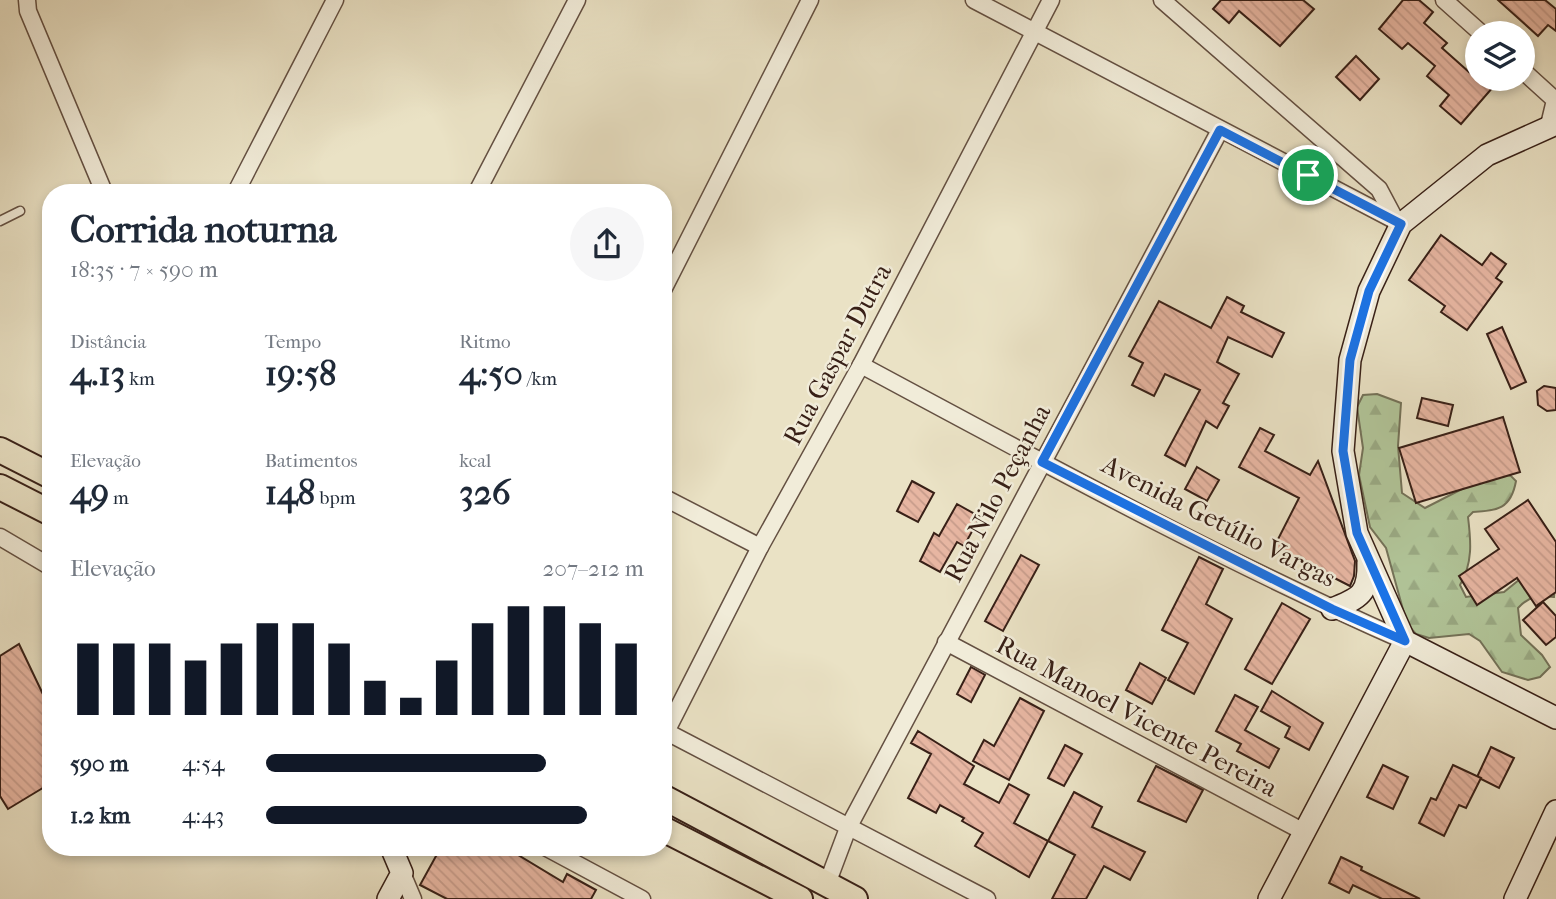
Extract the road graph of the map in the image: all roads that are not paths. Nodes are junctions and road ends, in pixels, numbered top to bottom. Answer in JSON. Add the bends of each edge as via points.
{"nodes":[{"id":1,"x":27,"y":0,"type":"edge"},
{"id":2,"x":335,"y":0,"type":"edge"},
{"id":3,"x":577,"y":0,"type":"edge"},
{"id":4,"x":810,"y":0,"type":"edge"},
{"id":5,"x":976,"y":0,"type":"edge"},
{"id":6,"x":1051,"y":0,"type":"edge"},
{"id":7,"x":1162,"y":0,"type":"edge"},
{"id":8,"x":1444,"y":0,"type":"edge"},
{"id":9,"x":1468,"y":21,"type":"edge"},
{"id":10,"x":1033,"y":30,"type":"junction"},
{"id":11,"x":1535,"y":82,"type":"edge"},
{"id":12,"x":1556,"y":100,"type":"edge"},
{"id":13,"x":1553,"y":125,"type":"edge"},
{"id":14,"x":1220,"y":130,"type":"junction"},
{"id":15,"x":101,"y":184,"type":"edge"},
{"id":16,"x":240,"y":184,"type":"edge"},
{"id":17,"x":481,"y":184,"type":"edge"},
{"id":18,"x":20,"y":211,"type":"dead end"},
{"id":19,"x":0,"y":221,"type":"edge"},
{"id":20,"x":1398,"y":222,"type":"junction"},
{"id":21,"x":672,"y":272,"type":"edge"},
{"id":22,"x":861,"y":365,"type":"junction"},
{"id":23,"x":0,"y":450,"type":"edge"},
{"id":24,"x":1042,"y":462,"type":"junction"},
{"id":25,"x":42,"y":471,"type":"edge"},
{"id":26,"x":0,"y":487,"type":"edge"},
{"id":27,"x":672,"y":503,"type":"edge"},
{"id":28,"x":42,"y":508,"type":"edge"},
{"id":29,"x":0,"y":537,"type":"edge"},
{"id":30,"x":760,"y":547,"type":"junction"},
{"id":31,"x":1368,"y":560,"type":"junction"},
{"id":32,"x":42,"y":562,"type":"edge"},
{"id":33,"x":1332,"y":609,"type":"junction"},
{"id":34,"x":1405,"y":641,"type":"junction"},
{"id":35,"x":946,"y":642,"type":"junction"},
{"id":36,"x":672,"y":716,"type":"edge"},
{"id":37,"x":1556,"y":718,"type":"edge"},
{"id":38,"x":672,"y":735,"type":"edge"},
{"id":39,"x":672,"y":802,"type":"edge"},
{"id":40,"x":1556,"y":811,"type":"edge"},
{"id":41,"x":848,"y":828,"type":"junction"},
{"id":42,"x":1306,"y":833,"type":"junction"},
{"id":43,"x":672,"y":834,"type":"edge"},
{"id":44,"x":395,"y":856,"type":"edge"},
{"id":45,"x":576,"y":856,"type":"edge"},
{"id":46,"x":402,"y":873,"type":"junction"},
{"id":47,"x":827,"y":884,"type":"junction"},
{"id":48,"x":388,"y":899,"type":"edge"},
{"id":49,"x":413,"y":899,"type":"edge"},
{"id":50,"x":642,"y":899,"type":"edge"},
{"id":51,"x":800,"y":899,"type":"edge"},
{"id":52,"x":855,"y":899,"type":"edge"},
{"id":53,"x":987,"y":899,"type":"edge"},
{"id":54,"x":1269,"y":899,"type":"edge"},
{"id":55,"x":1515,"y":899,"type":"edge"}],
"edges":[{"from":1,"to":15,"type":"street"},
{"from":2,"to":16,"type":"street"},
{"from":3,"to":17,"type":"street"},
{"from":4,"to":21,"type":"street"},
{"from":5,"to":10,"type":"street"},
{"from":6,"to":10,"type":"street","name":"Rua Gaspar Dutra"},
{"from":7,"to":20,"type":"street","via":[[1379,190]]},
{"from":8,"to":9,"type":"street"},
{"from":10,"to":14,"type":"street"},
{"from":10,"to":22,"type":"street","name":"Rua Gaspar Dutra"},
{"from":11,"to":12,"type":"street"},
{"from":12,"to":13,"type":"street"},
{"from":13,"to":20,"type":"street","via":[[1487,155]]},
{"from":14,"to":20,"type":"street"},
{"from":14,"to":24,"type":"street","name":"Rua Nilo Peçanha"},
{"from":18,"to":19,"type":"lane"},
{"from":20,"to":31,"type":"street","via":[[1369,291],[1350,360],[1343,451],[1357,533]]},
{"from":22,"to":24,"type":"street","name":"Avenida Getúlio Vargas"},
{"from":22,"to":30,"type":"street","name":"Rua Gaspar Dutra"},
{"from":23,"to":25,"type":"main road"},
{"from":24,"to":33,"type":"street","name":"Avenida Getúlio Vargas"},
{"from":24,"to":35,"type":"street","name":"Rua Nilo Peçanha"},
{"from":26,"to":28,"type":"main road"},
{"from":27,"to":30,"type":"street"},
{"from":29,"to":32,"type":"street"},
{"from":30,"to":36,"type":"street","name":"Rua Gaspar Dutra"},
{"from":31,"to":33,"type":"street","via":[[1369,581],[1360,596]]},
{"from":31,"to":34,"type":"street"},
{"from":33,"to":34,"type":"street","name":"Avenida Getúlio Vargas"},
{"from":34,"to":37,"type":"street","name":"Avenida Getúlio Vargas"},
{"from":34,"to":42,"type":"street"},
{"from":35,"to":41,"type":"street","name":"Rua Nilo Peçanha"},
{"from":35,"to":42,"type":"street","name":"Rua Manoel Vicente Pereira"},
{"from":38,"to":41,"type":"street"},
{"from":39,"to":47,"type":"main road"},
{"from":40,"to":55,"type":"street"},
{"from":41,"to":47,"type":"street","name":"Rua Nilo Peçanha"},
{"from":41,"to":53,"type":"street"},
{"from":42,"to":54,"type":"street"},
{"from":43,"to":51,"type":"main road"},
{"from":44,"to":46,"type":"street"},
{"from":45,"to":50,"type":"street"},
{"from":46,"to":48,"type":"street"},
{"from":46,"to":49,"type":"street"},
{"from":47,"to":52,"type":"main road"}]}
